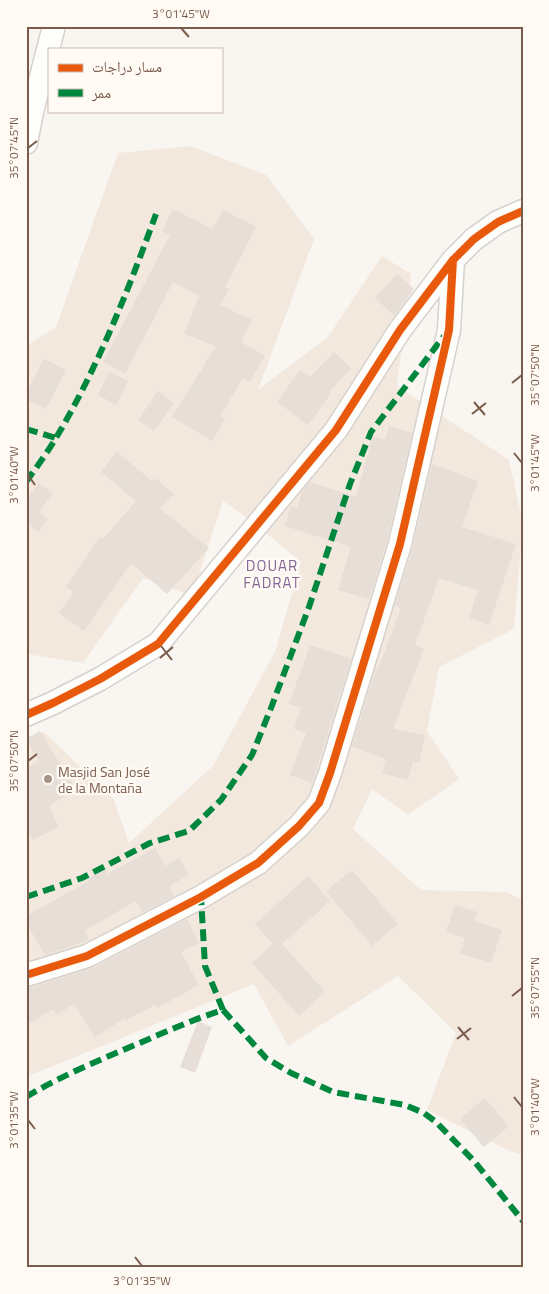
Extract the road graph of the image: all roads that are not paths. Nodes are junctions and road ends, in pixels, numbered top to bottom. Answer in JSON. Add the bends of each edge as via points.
{"nodes":[{"id":1,"x":54,"y":26,"type":"edge"},
{"id":2,"x":48,"y":48,"type":"edge"},
{"id":3,"x":48,"y":49,"type":"edge"},
{"id":4,"x":26,"y":144,"type":"edge"},
{"id":5,"x":523,"y":211,"type":"edge"},
{"id":6,"x":453,"y":260,"type":"junction"},
{"id":7,"x":26,"y":715,"type":"edge"},
{"id":8,"x":26,"y":975,"type":"edge"}],
"edges":[{"from":1,"to":2,"type":"street"},
{"from":3,"to":4,"type":"street"},
{"from":5,"to":6,"type":"street","via":[[498,222]]},
{"from":6,"to":7,"type":"street","via":[[400,330],[336,430],[158,644],[100,679]]},
{"from":6,"to":8,"type":"street","via":[[449,330],[400,544],[319,803],[300,826],[258,863],[201,898],[86,956]]}]}
